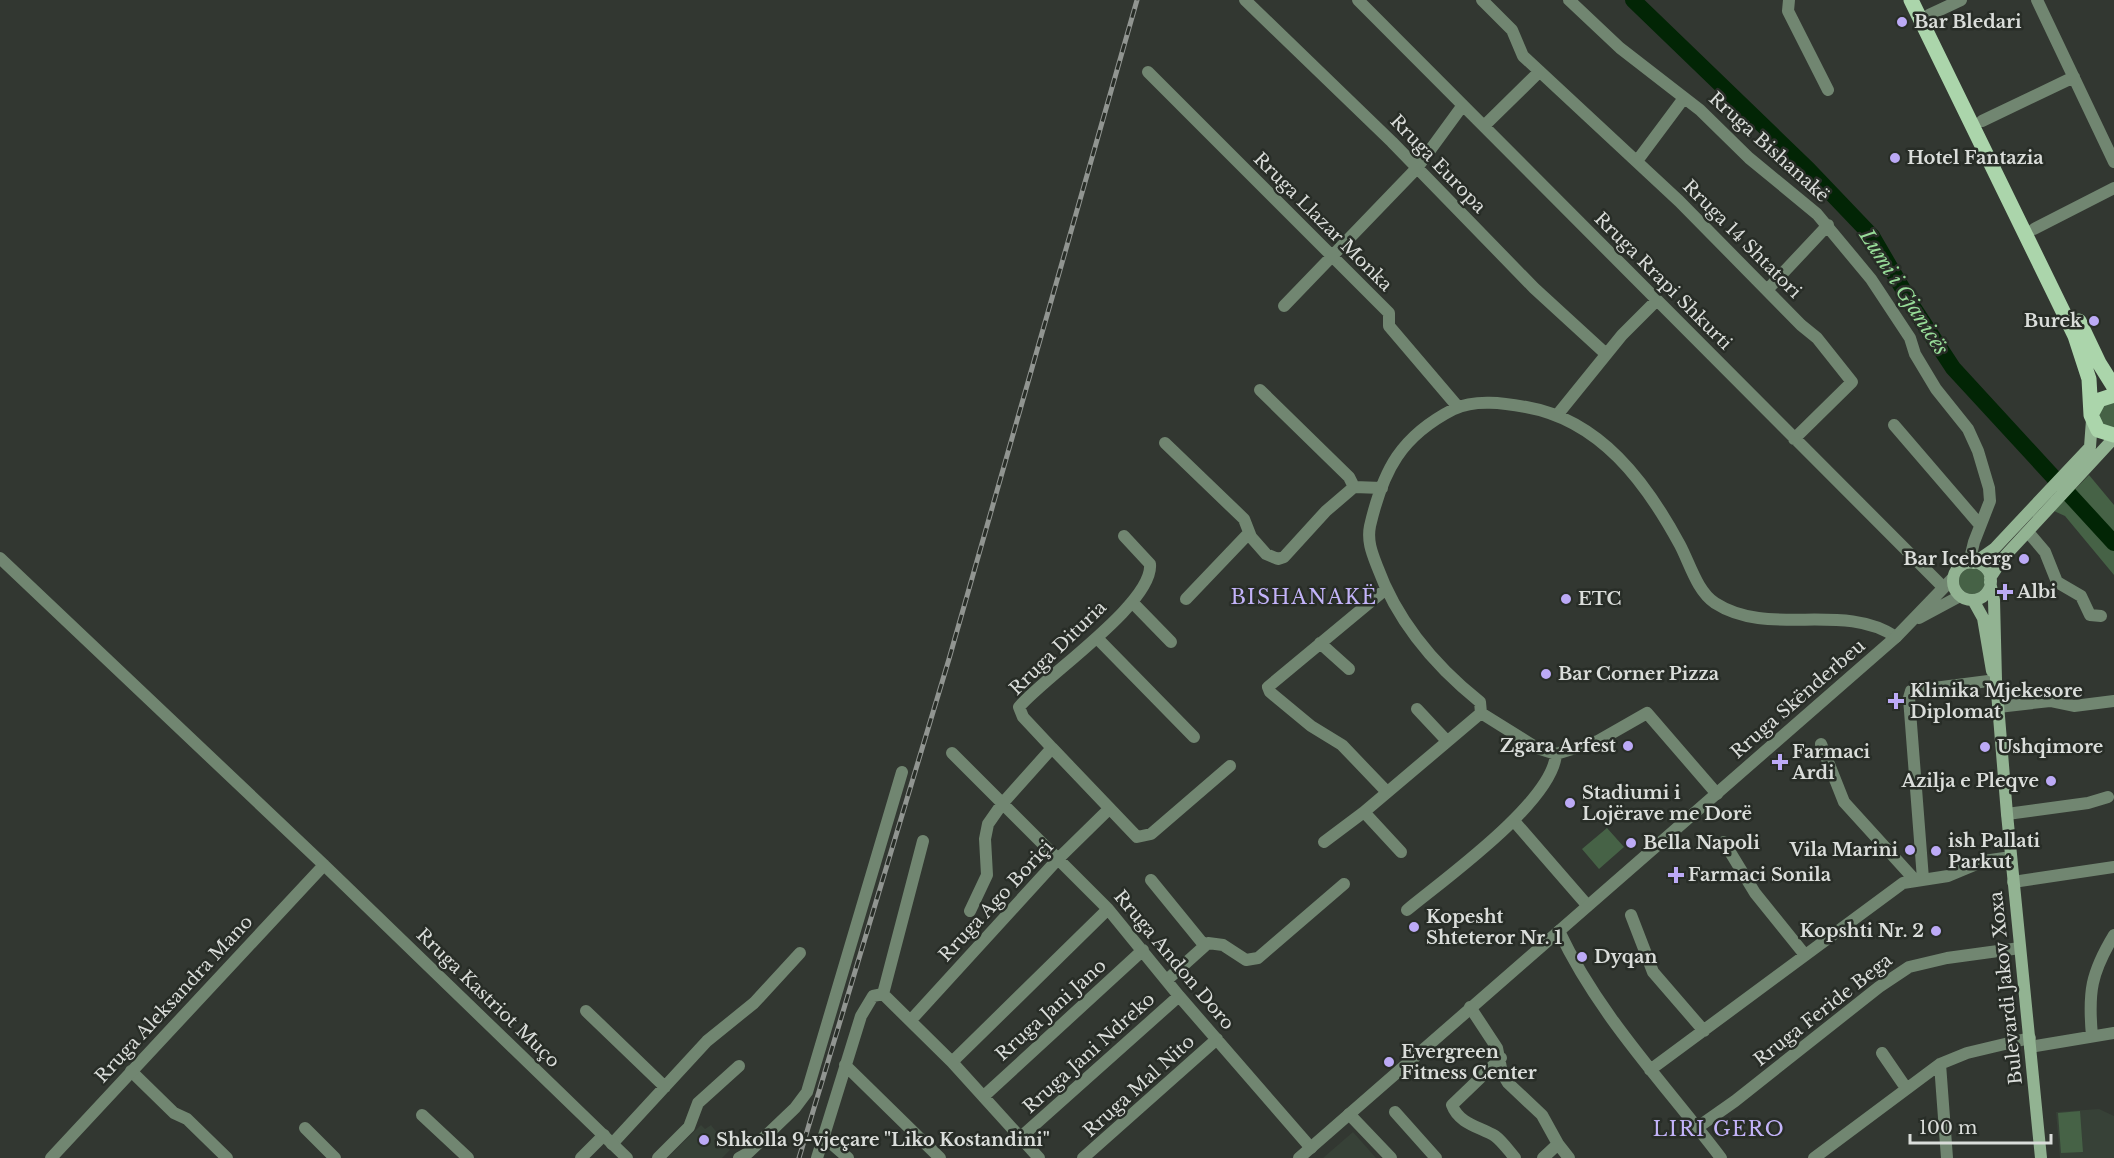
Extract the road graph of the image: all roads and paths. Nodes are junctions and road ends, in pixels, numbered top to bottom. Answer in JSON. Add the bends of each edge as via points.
{"nodes":[{"id":1,"x":1245,"y":0,"type":"edge"},
{"id":2,"x":1358,"y":0,"type":"edge"},
{"id":3,"x":1482,"y":0,"type":"edge"},
{"id":4,"x":1569,"y":0,"type":"edge"},
{"id":5,"x":1789,"y":0,"type":"edge"},
{"id":6,"x":1911,"y":0,"type":"edge"},
{"id":7,"x":1922,"y":0,"type":"edge"},
{"id":8,"x":1961,"y":0,"type":"edge"},
{"id":9,"x":2037,"y":0,"type":"edge"},
{"id":10,"x":1929,"y":15,"type":"junction"},
{"id":11,"x":1148,"y":72,"type":"dead end"},
{"id":12,"x":1539,"y":72,"type":"junction"},
{"id":13,"x":2074,"y":77,"type":"junction"},
{"id":14,"x":1828,"y":90,"type":"dead end"},
{"id":15,"x":1684,"y":98,"type":"junction"},
{"id":16,"x":1463,"y":105,"type":"junction"},
{"id":17,"x":1982,"y":121,"type":"junction"},
{"id":18,"x":1484,"y":126,"type":"junction"},
{"id":19,"x":1637,"y":161,"type":"junction"},
{"id":20,"x":2114,"y":162,"type":"edge"},
{"id":21,"x":1417,"y":168,"type":"junction"},
{"id":22,"x":2114,"y":188,"type":"edge"},
{"id":23,"x":1828,"y":225,"type":"junction"},
{"id":24,"x":2034,"y":229,"type":"junction"},
{"id":25,"x":1332,"y":256,"type":"junction"},
{"id":26,"x":1767,"y":290,"type":"junction"},
{"id":27,"x":1657,"y":300,"type":"junction"},
{"id":28,"x":1284,"y":306,"type":"dead end"},
{"id":29,"x":1606,"y":354,"type":"junction"},
{"id":30,"x":2114,"y":387,"type":"edge"},
{"id":31,"x":1260,"y":390,"type":"dead end"},
{"id":32,"x":2114,"y":395,"type":"edge"},
{"id":33,"x":1458,"y":407,"type":"junction"},
{"id":34,"x":1558,"y":414,"type":"junction"},
{"id":35,"x":2092,"y":417,"type":"junction"},
{"id":36,"x":1894,"y":425,"type":"dead end"},
{"id":37,"x":2114,"y":436,"type":"edge"},
{"id":38,"x":1794,"y":439,"type":"junction"},
{"id":39,"x":1165,"y":443,"type":"dead end"},
{"id":40,"x":2076,"y":472,"type":"junction"},
{"id":41,"x":1354,"y":487,"type":"junction"},
{"id":42,"x":1382,"y":488,"type":"junction"},
{"id":43,"x":2052,"y":498,"type":"junction"},
{"id":44,"x":1980,"y":525,"type":"junction"},
{"id":45,"x":2028,"y":532,"type":"junction"},
{"id":46,"x":1249,"y":533,"type":"junction"},
{"id":47,"x":1124,"y":537,"type":"dead end"},
{"id":48,"x":0,"y":558,"type":"edge"},
{"id":49,"x":1972,"y":563,"type":"junction"},
{"id":50,"x":1953,"y":578,"type":"junction"},
{"id":51,"x":1990,"y":580,"type":"junction"},
{"id":52,"x":1943,"y":587,"type":"junction"},
{"id":53,"x":1386,"y":589,"type":"junction"},
{"id":54,"x":1960,"y":596,"type":"junction"},
{"id":55,"x":1186,"y":599,"type":"dead end"},
{"id":56,"x":1973,"y":600,"type":"junction"},
{"id":57,"x":1131,"y":602,"type":"junction"},
{"id":58,"x":2101,"y":616,"type":"dead end"},
{"id":59,"x":1913,"y":622,"type":"junction"},
{"id":60,"x":1896,"y":637,"type":"junction"},
{"id":61,"x":1098,"y":638,"type":"junction"},
{"id":62,"x":1171,"y":642,"type":"dead end"},
{"id":63,"x":1320,"y":643,"type":"junction"},
{"id":64,"x":1349,"y":669,"type":"dead end"},
{"id":65,"x":1996,"y":680,"type":"junction"},
{"id":66,"x":2114,"y":701,"type":"edge"},
{"id":67,"x":1998,"y":707,"type":"junction"},
{"id":68,"x":1417,"y":710,"type":"dead end"},
{"id":69,"x":1481,"y":713,"type":"junction"},
{"id":70,"x":1194,"y":737,"type":"dead end"},
{"id":71,"x":1447,"y":741,"type":"junction"},
{"id":72,"x":1821,"y":744,"type":"dead end"},
{"id":73,"x":1052,"y":748,"type":"junction"},
{"id":74,"x":952,"y":753,"type":"dead end"},
{"id":75,"x":1556,"y":754,"type":"junction"},
{"id":76,"x":1230,"y":766,"type":"dead end"},
{"id":77,"x":902,"y":772,"type":"dead end"},
{"id":78,"x":1387,"y":792,"type":"junction"},
{"id":79,"x":1717,"y":794,"type":"junction"},
{"id":80,"x":2108,"y":797,"type":"dead end"},
{"id":81,"x":1002,"y":804,"type":"junction"},
{"id":82,"x":1109,"y":809,"type":"junction"},
{"id":83,"x":1364,"y":812,"type":"junction"},
{"id":84,"x":2007,"y":814,"type":"junction"},
{"id":85,"x":1514,"y":821,"type":"junction"},
{"id":86,"x":923,"y":841,"type":"dead end"},
{"id":87,"x":1324,"y":842,"type":"dead end"},
{"id":88,"x":1724,"y":842,"type":"dead end"},
{"id":89,"x":1401,"y":852,"type":"dead end"},
{"id":90,"x":2012,"y":857,"type":"junction"},
{"id":91,"x":1058,"y":859,"type":"junction"},
{"id":92,"x":324,"y":865,"type":"junction"},
{"id":93,"x":2114,"y":867,"type":"edge"},
{"id":94,"x":1919,"y":879,"type":"junction"},
{"id":95,"x":1151,"y":880,"type":"dead end"},
{"id":96,"x":2013,"y":882,"type":"junction"},
{"id":97,"x":1344,"y":884,"type":"dead end"},
{"id":98,"x":1587,"y":905,"type":"junction"},
{"id":99,"x":1108,"y":909,"type":"junction"},
{"id":100,"x":1407,"y":910,"type":"dead end"},
{"id":101,"x":970,"y":911,"type":"dead end"},
{"id":102,"x":1632,"y":915,"type":"dead end"},
{"id":103,"x":1559,"y":931,"type":"junction"},
{"id":104,"x":2114,"y":935,"type":"edge"},
{"id":105,"x":1203,"y":945,"type":"junction"},
{"id":106,"x":2020,"y":948,"type":"junction"},
{"id":107,"x":1143,"y":950,"type":"junction"},
{"id":108,"x":800,"y":953,"type":"dead end"},
{"id":109,"x":1805,"y":955,"type":"junction"},
{"id":110,"x":1168,"y":979,"type":"junction"},
{"id":111,"x":883,"y":994,"type":"junction"},
{"id":112,"x":1179,"y":996,"type":"junction"},
{"id":113,"x":1470,"y":1007,"type":"junction"},
{"id":114,"x":586,"y":1011,"type":"dead end"},
{"id":115,"x":910,"y":1020,"type":"junction"},
{"id":116,"x":1704,"y":1031,"type":"junction"},
{"id":117,"x":2114,"y":1033,"type":"edge"},
{"id":118,"x":2092,"y":1036,"type":"junction"},
{"id":119,"x":1217,"y":1039,"type":"junction"},
{"id":120,"x":2030,"y":1043,"type":"junction"},
{"id":121,"x":1882,"y":1053,"type":"dead end"},
{"id":122,"x":1501,"y":1058,"type":"junction"},
{"id":123,"x":952,"y":1062,"type":"junction"},
{"id":124,"x":1940,"y":1064,"type":"junction"},
{"id":125,"x":845,"y":1065,"type":"junction"},
{"id":126,"x":739,"y":1066,"type":"dead end"},
{"id":127,"x":1650,"y":1070,"type":"junction"},
{"id":128,"x":131,"y":1071,"type":"junction"},
{"id":129,"x":665,"y":1087,"type":"junction"},
{"id":130,"x":1906,"y":1088,"type":"junction"},
{"id":131,"x":984,"y":1096,"type":"junction"},
{"id":132,"x":1395,"y":1112,"type":"dead end"},
{"id":133,"x":1349,"y":1114,"type":"junction"},
{"id":134,"x":422,"y":1115,"type":"dead end"},
{"id":135,"x":1698,"y":1127,"type":"junction"},
{"id":136,"x":304,"y":1128,"type":"dead end"},
{"id":137,"x":1022,"y":1136,"type":"junction"},
{"id":138,"x":824,"y":1137,"type":"junction"},
{"id":139,"x":608,"y":1140,"type":"junction"},
{"id":140,"x":1558,"y":1144,"type":"junction"},
{"id":141,"x":1311,"y":1148,"type":"junction"},
{"id":142,"x":1944,"y":1157,"type":"edge"},
{"id":143,"x":51,"y":1158,"type":"edge"},
{"id":144,"x":227,"y":1158,"type":"edge"},
{"id":145,"x":335,"y":1158,"type":"edge"},
{"id":146,"x":468,"y":1158,"type":"edge"},
{"id":147,"x":580,"y":1158,"type":"edge"},
{"id":148,"x":627,"y":1158,"type":"edge"},
{"id":149,"x":658,"y":1158,"type":"edge"},
{"id":150,"x":739,"y":1158,"type":"edge"},
{"id":151,"x":817,"y":1158,"type":"edge"},
{"id":152,"x":848,"y":1158,"type":"edge"},
{"id":153,"x":940,"y":1158,"type":"edge"},
{"id":154,"x":1039,"y":1158,"type":"edge"},
{"id":155,"x":1083,"y":1158,"type":"edge"},
{"id":156,"x":1299,"y":1158,"type":"edge"},
{"id":157,"x":1391,"y":1158,"type":"edge"},
{"id":158,"x":1436,"y":1158,"type":"edge"},
{"id":159,"x":1515,"y":1158,"type":"edge"},
{"id":160,"x":1543,"y":1158,"type":"edge"},
{"id":161,"x":1569,"y":1158,"type":"edge"},
{"id":162,"x":1720,"y":1158,"type":"edge"},
{"id":163,"x":1814,"y":1158,"type":"edge"},
{"id":164,"x":2041,"y":1158,"type":"edge"}],
"edges":[{"from":1,"to":21,"type":"street","name":"Rruga Europa"},
{"from":2,"to":16,"type":"street","name":"Rruga Rrapi Shkurti"},
{"from":3,"to":12,"type":"street","name":"Rruga 14 Shtatori","via":[[1517,38],[1519,51]]},
{"from":4,"to":15,"type":"street","name":"Rruga Bishanakë","via":[[1620,48]]},
{"from":5,"to":14,"type":"street","via":[[1788,10]]},
{"from":6,"to":35,"type":"main road","via":[[2075,336],[2089,379]]},
{"from":7,"to":10,"type":"main road"},
{"from":8,"to":10,"type":"street"},
{"from":9,"to":13,"type":"street"},
{"from":10,"to":17,"type":"main road"},
{"from":11,"to":25,"type":"street","name":"Rruga Llazar Monka"},
{"from":12,"to":18,"type":"street"},
{"from":12,"to":19,"type":"street","name":"Rruga 14 Shtatori"},
{"from":13,"to":17,"type":"street"},
{"from":13,"to":20,"type":"street"},
{"from":15,"to":19,"type":"street","name":"Rruga Bishanakë"},
{"from":15,"to":23,"type":"street","name":"Rruga Bishanakë"},
{"from":16,"to":18,"type":"street","name":"Rruga Rrapi Shkurti"},
{"from":16,"to":21,"type":"street"},
{"from":17,"to":24,"type":"main road"},
{"from":18,"to":27,"type":"street","name":"Rruga Rrapi Shkurti"},
{"from":19,"to":26,"type":"street","name":"Rruga 14 Shtatori"},
{"from":21,"to":25,"type":"street"},
{"from":21,"to":29,"type":"street","name":"Rruga Europa","via":[[1534,288]]},
{"from":22,"to":24,"type":"street"},
{"from":23,"to":26,"type":"street","name":"Rruga Bishanakë"},
{"from":23,"to":44,"type":"street","name":"Rruga Bishanakë","via":[[1887,302],[1936,389],[1971,435],[1989,489],[1990,501]]},
{"from":24,"to":30,"type":"main road"},
{"from":25,"to":28,"type":"street"},
{"from":25,"to":33,"type":"street","name":"Rruga Llazar Monka","via":[[1389,313],[1389,326]]},
{"from":26,"to":38,"type":"street","name":"Rruga 14 Shtatori","via":[[1817,338],[1852,382]]},
{"from":27,"to":29,"type":"street"},
{"from":27,"to":38,"type":"street","name":"Rruga Rrapi Shkurti"},
{"from":29,"to":34,"type":"street"},
{"from":31,"to":41,"type":"street","via":[[1349,477]]},
{"from":32,"to":35,"type":"main road","via":[[2097,402]]},
{"from":33,"to":34,"type":"street","via":[[1507,405]]},
{"from":33,"to":42,"type":"street","via":[[1407,442],[1393,461]]},
{"from":34,"to":60,"type":"street","via":[[1593,435],[1640,481],[1704,594],[1715,603],[1762,619],[1860,623]]},
{"from":35,"to":37,"type":"main road","via":[[2100,432]]},
{"from":35,"to":40,"type":"main road","via":[[2090,447]]},
{"from":36,"to":44,"type":"street"},
{"from":37,"to":40,"type":"main road"},
{"from":38,"to":52,"type":"street","name":"Rruga Rrapi Shkurti"},
{"from":39,"to":46,"type":"street","via":[[1244,519]]},
{"from":40,"to":43,"type":"main road"},
{"from":41,"to":42,"type":"street"},
{"from":41,"to":46,"type":"street","via":[[1284,557],[1266,554]]},
{"from":42,"to":53,"type":"street","via":[[1368,537]]},
{"from":43,"to":45,"type":"main road"},
{"from":43,"to":49,"type":"main road","via":[[1994,549]]},
{"from":44,"to":49,"type":"street","name":"Rruga Bishanakë"},
{"from":45,"to":51,"type":"main road","via":[[1996,566]]},
{"from":45,"to":58,"type":"street","via":[[2045,552],[2057,582],[2080,596],[2090,615]]},
{"from":46,"to":55,"type":"street"},
{"from":47,"to":57,"type":"street","name":"Rruga Dituria","via":[[1150,564],[1148,579]]},
{"from":48,"to":92,"type":"street","name":"Rruga Kastriot Muço"},
{"from":49,"to":50,"type":"main road","via":[[1959,568]]},
{"from":49,"to":51,"type":"main road","via":[[1983,566]]},
{"from":50,"to":52,"type":"street","name":"Rruga Skënderbeu"},
{"from":50,"to":54,"type":"main road"},
{"from":51,"to":56,"type":"main road","via":[[1985,594]]},
{"from":51,"to":65,"type":"main road","name":"Bulevardi Jakov Xoxa"},
{"from":52,"to":59,"type":"street","name":"Rruga Skënderbeu"},
{"from":53,"to":63,"type":"street"},
{"from":53,"to":69,"type":"street","via":[[1427,651],[1480,702]]},
{"from":54,"to":56,"type":"main road"},
{"from":54,"to":59,"type":"street"},
{"from":56,"to":65,"type":"main road","name":"Bulevardi Jakov Xoxa","via":[[1983,618]]},
{"from":57,"to":61,"type":"street","name":"Rruga Dituria"},
{"from":57,"to":62,"type":"street","name":"Rruga Dituria"},
{"from":59,"to":60,"type":"street","name":"Rruga Skënderbeu"},
{"from":60,"to":79,"type":"street","name":"Rruga Skënderbeu"},
{"from":61,"to":70,"type":"street"},
{"from":61,"to":73,"type":"street","name":"Rruga Dituria","via":[[1019,707],[1023,717]]},
{"from":63,"to":64,"type":"street"},
{"from":63,"to":78,"type":"street","via":[[1268,690],[1311,726],[1342,745]]},
{"from":65,"to":67,"type":"main road","name":"Bulevardi Jakov Xoxa"},
{"from":65,"to":94,"type":"street","via":[[1911,691]]},
{"from":66,"to":67,"type":"street","via":[[2074,705],[2050,701]]},
{"from":67,"to":84,"type":"main road","name":"Bulevardi Jakov Xoxa"},
{"from":68,"to":71,"type":"street"},
{"from":69,"to":71,"type":"street"},
{"from":69,"to":75,"type":"street","via":[[1537,748]]},
{"from":71,"to":78,"type":"street"},
{"from":72,"to":94,"type":"street","via":[[1844,802]]},
{"from":73,"to":81,"type":"street"},
{"from":73,"to":82,"type":"street"},
{"from":74,"to":81,"type":"street","name":"Rruga Andon Doro"},
{"from":75,"to":79,"type":"street","via":[[1598,741],[1647,713]]},
{"from":75,"to":85,"type":"street","via":[[1551,771]]},
{"from":76,"to":82,"type":"street","via":[[1144,837],[1129,832]]},
{"from":77,"to":150,"type":"street","via":[[807,1092],[795,1108]]},
{"from":78,"to":83,"type":"street"},
{"from":79,"to":98,"type":"street","name":"Rruga Skënderbeu"},
{"from":80,"to":84,"type":"street"},
{"from":81,"to":91,"type":"street","name":"Rruga Andon Doro"},
{"from":81,"to":101,"type":"street","via":[[986,830],[987,875]]},
{"from":82,"to":91,"type":"street","name":"Rruga Ago Boriçi"},
{"from":83,"to":87,"type":"street"},
{"from":83,"to":89,"type":"street"},
{"from":84,"to":90,"type":"main road","name":"Bulevardi Jakov Xoxa"},
{"from":85,"to":98,"type":"street"},
{"from":85,"to":100,"type":"street"},
{"from":86,"to":111,"type":"street"},
{"from":88,"to":109,"type":"street","via":[[1755,893]]},
{"from":90,"to":94,"type":"street","via":[[1984,861],[1948,876]]},
{"from":90,"to":96,"type":"main road","name":"Bulevardi Jakov Xoxa"},
{"from":91,"to":99,"type":"street","name":"Rruga Andon Doro"},
{"from":91,"to":115,"type":"street","name":"Rruga Ago Boriçi"},
{"from":92,"to":128,"type":"street","name":"Rruga Aleksandra Mano"},
{"from":92,"to":139,"type":"street","name":"Rruga Kastriot Muço"},
{"from":93,"to":96,"type":"street"},
{"from":94,"to":109,"type":"street","via":[[1903,883]]},
{"from":95,"to":105,"type":"street"},
{"from":96,"to":106,"type":"main road","name":"Bulevardi Jakov Xoxa"},
{"from":97,"to":105,"type":"street","via":[[1258,958],[1245,960],[1215,942]]},
{"from":98,"to":103,"type":"street","name":"Rruga Skënderbeu"},
{"from":99,"to":107,"type":"street","name":"Rruga Andon Doro"},
{"from":99,"to":123,"type":"street"},
{"from":102,"to":116,"type":"street","via":[[1653,972]]},
{"from":103,"to":113,"type":"street","name":"Rruga Skënderbeu"},
{"from":103,"to":127,"type":"street","via":[[1590,988]]},
{"from":104,"to":118,"type":"street","via":[[2097,961],[2093,976]]},
{"from":105,"to":110,"type":"street"},
{"from":106,"to":120,"type":"main road","name":"Bulevardi Jakov Xoxa"},
{"from":106,"to":135,"type":"street","name":"Rruga Feride Bega","via":[[1909,967]]},
{"from":107,"to":110,"type":"street","name":"Rruga Andon Doro"},
{"from":107,"to":131,"type":"street","name":"Rruga Jani Jano"},
{"from":108,"to":129,"type":"street","via":[[754,1003],[707,1041]]},
{"from":109,"to":116,"type":"street"},
{"from":110,"to":112,"type":"street","name":"Rruga Andon Doro"},
{"from":111,"to":115,"type":"street"},
{"from":111,"to":125,"type":"street","via":[[873,996],[866,1004]]},
{"from":112,"to":119,"type":"street","name":"Rruga Andon Doro"},
{"from":112,"to":137,"type":"street","name":"Rruga Jani Ndreko"},
{"from":113,"to":122,"type":"street"},
{"from":113,"to":133,"type":"street","name":"Rruga Skënderbeu"},
{"from":114,"to":129,"type":"street"},
{"from":115,"to":123,"type":"street"},
{"from":116,"to":127,"type":"street"},
{"from":117,"to":118,"type":"street"},
{"from":118,"to":120,"type":"street"},
{"from":119,"to":141,"type":"street","name":"Rruga Andon Doro"},
{"from":119,"to":155,"type":"street","name":"Rruga Mal Nito"},
{"from":120,"to":124,"type":"street","via":[[1967,1053]]},
{"from":120,"to":164,"type":"main road","name":"Bulevardi Jakov Xoxa"},
{"from":121,"to":130,"type":"street"},
{"from":122,"to":140,"type":"street","via":[[1508,1083],[1542,1115]]},
{"from":122,"to":159,"type":"street","via":[[1452,1105],[1474,1128],[1495,1137]]},
{"from":123,"to":131,"type":"street"},
{"from":124,"to":130,"type":"street"},
{"from":124,"to":142,"type":"street"},
{"from":125,"to":138,"type":"street"},
{"from":125,"to":153,"type":"street"},
{"from":126,"to":149,"type":"street","via":[[698,1103],[689,1127]]},
{"from":127,"to":135,"type":"street"},
{"from":128,"to":143,"type":"street","name":"Rruga Aleksandra Mano"},
{"from":128,"to":144,"type":"street"},
{"from":129,"to":139,"type":"street"},
{"from":130,"to":163,"type":"street"},
{"from":131,"to":137,"type":"street"},
{"from":132,"to":158,"type":"street"},
{"from":133,"to":141,"type":"street","name":"Rruga Skënderbeu"},
{"from":133,"to":157,"type":"street"},
{"from":134,"to":146,"type":"street"},
{"from":135,"to":162,"type":"street"},
{"from":136,"to":145,"type":"street"},
{"from":137,"to":154,"type":"street"},
{"from":138,"to":151,"type":"street"},
{"from":138,"to":152,"type":"street"},
{"from":139,"to":147,"type":"street"},
{"from":139,"to":148,"type":"street","name":"Rruga Kastriot Muço"},
{"from":140,"to":160,"type":"street"},
{"from":140,"to":161,"type":"street"},
{"from":141,"to":156,"type":"street","name":"Rruga Skënderbeu"}]}
